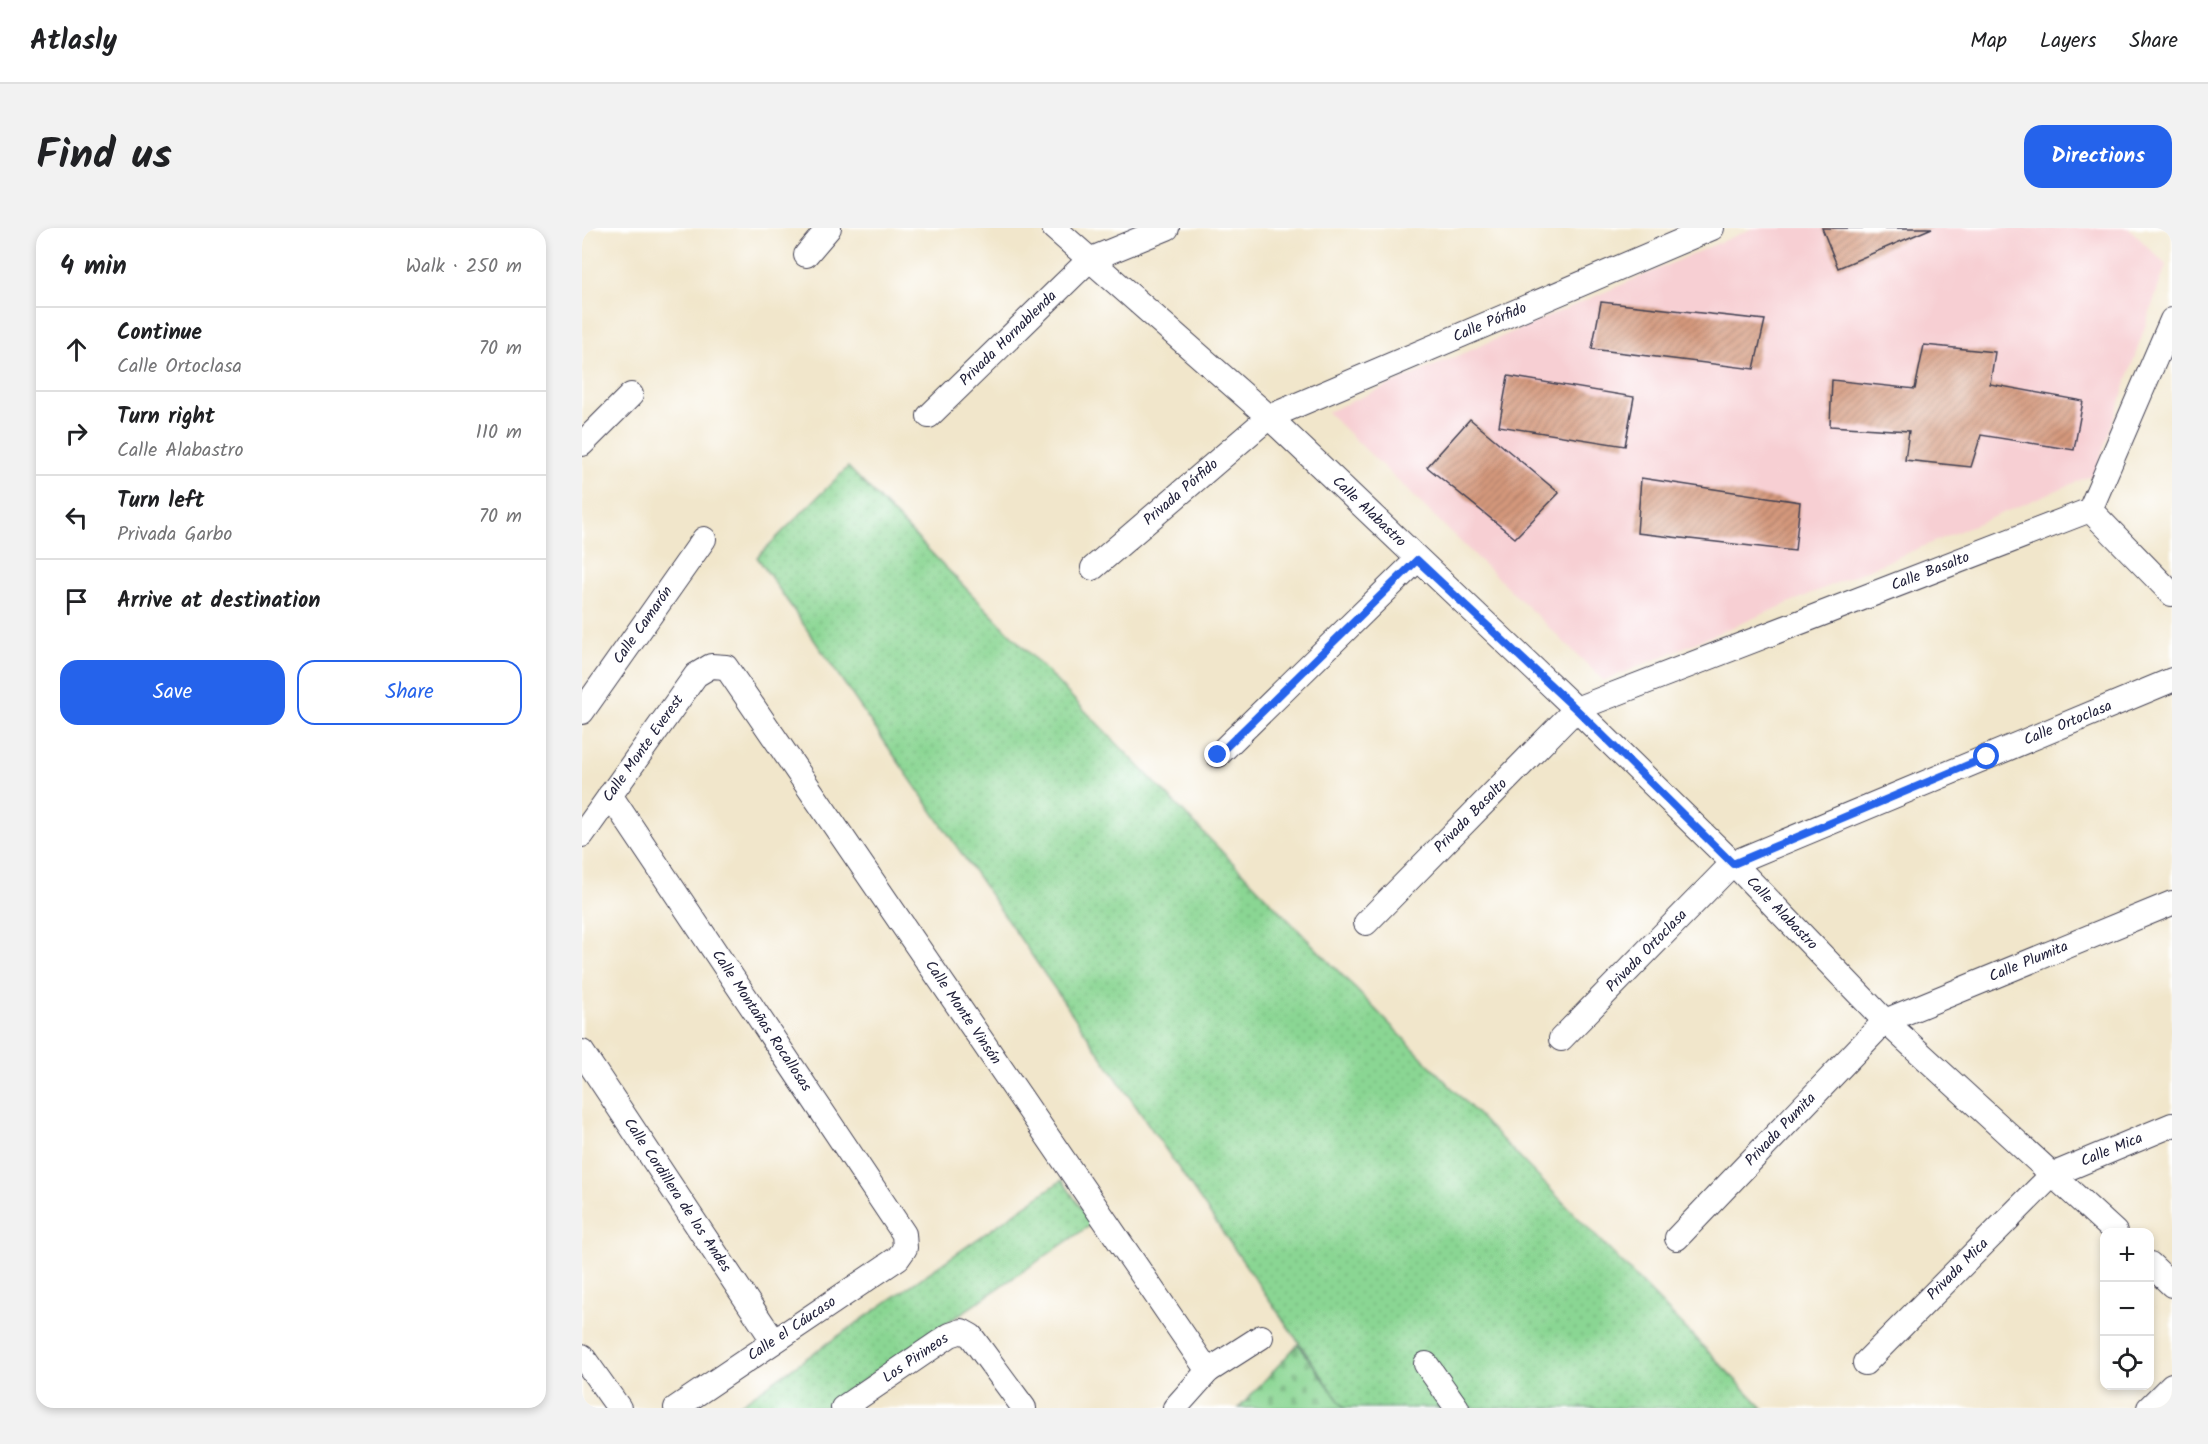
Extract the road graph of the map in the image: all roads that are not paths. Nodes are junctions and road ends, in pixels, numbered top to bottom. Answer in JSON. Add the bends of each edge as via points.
{"nodes":[{"id":1,"x":830,"y":228,"type":"edge"},
{"id":2,"x":1054,"y":228,"type":"edge"},
{"id":3,"x":1167,"y":228,"type":"edge"},
{"id":4,"x":1712,"y":228,"type":"edge"},
{"id":5,"x":806,"y":255,"type":"dead end"},
{"id":6,"x":1089,"y":261,"type":"junction"},
{"id":7,"x":2172,"y":320,"type":"edge"},
{"id":8,"x":631,"y":395,"type":"dead end"},
{"id":9,"x":929,"y":416,"type":"dead end"},
{"id":10,"x":1269,"y":417,"type":"junction"},
{"id":11,"x":582,"y":444,"type":"edge"},
{"id":12,"x":2090,"y":510,"type":"junction"},
{"id":13,"x":704,"y":539,"type":"dead end"},
{"id":14,"x":1417,"y":560,"type":"junction"},
{"id":15,"x":1093,"y":568,"type":"dead end"},
{"id":16,"x":2172,"y":594,"type":"edge"},
{"id":17,"x":711,"y":666,"type":"joint"},
{"id":18,"x":2172,"y":680,"type":"edge"},
{"id":19,"x":1576,"y":709,"type":"junction"},
{"id":20,"x":582,"y":712,"type":"edge"},
{"id":21,"x":1218,"y":755,"type":"dead end"},
{"id":22,"x":610,"y":795,"type":"junction"},
{"id":23,"x":582,"y":835,"type":"edge"},
{"id":24,"x":1733,"y":864,"type":"junction"},
{"id":25,"x":2172,"y":903,"type":"edge"},
{"id":26,"x":1366,"y":923,"type":"dead end"},
{"id":27,"x":1885,"y":1021,"type":"junction"},
{"id":28,"x":1562,"y":1038,"type":"dead end"},
{"id":29,"x":582,"y":1052,"type":"edge"},
{"id":30,"x":2172,"y":1125,"type":"edge"},
{"id":31,"x":2052,"y":1175,"type":"junction"},
{"id":32,"x":2110,"y":1228,"type":"edge"},
{"id":33,"x":1677,"y":1238,"type":"dead end"},
{"id":34,"x":905,"y":1248,"type":"joint"},
{"id":35,"x":2154,"y":1268,"type":"edge"},
{"id":36,"x":2172,"y":1285,"type":"edge"},
{"id":37,"x":1262,"y":1337,"type":"dead end"},
{"id":38,"x":773,"y":1340,"type":"junction"},
{"id":39,"x":582,"y":1356,"type":"edge"},
{"id":40,"x":1865,"y":1363,"type":"dead end"},
{"id":41,"x":1426,"y":1364,"type":"dead end"},
{"id":42,"x":1208,"y":1371,"type":"junction"},
{"id":43,"x":2172,"y":1385,"type":"edge"},
{"id":44,"x":619,"y":1408,"type":"edge"},
{"id":45,"x":676,"y":1408,"type":"edge"},
{"id":46,"x":843,"y":1408,"type":"edge"},
{"id":47,"x":1024,"y":1408,"type":"edge"},
{"id":48,"x":1175,"y":1408,"type":"edge"},
{"id":49,"x":1457,"y":1408,"type":"edge"},
{"id":50,"x":2149,"y":1408,"type":"edge"}],
"edges":[{"from":1,"to":5,"type":"street"},
{"from":2,"to":6,"type":"street","name":"Calle Alabastro"},
{"from":3,"to":6,"type":"street"},
{"from":4,"to":10,"type":"street","name":"Calle Pórfido"},
{"from":6,"to":9,"type":"street","name":"Privada Hornablenda"},
{"from":6,"to":10,"type":"street","name":"Calle Alabastro"},
{"from":7,"to":12,"type":"street"},
{"from":8,"to":11,"type":"street"},
{"from":10,"to":14,"type":"street","name":"Calle Alabastro"},
{"from":10,"to":15,"type":"street","name":"Privada Pórfido"},
{"from":12,"to":16,"type":"street"},
{"from":12,"to":19,"type":"street","name":"Calle Basalto"},
{"from":13,"to":20,"type":"street","name":"Calle Camarón"},
{"from":14,"to":19,"type":"street","name":"Calle Alabastro"},
{"from":14,"to":21,"type":"street"},
{"from":17,"to":22,"type":"street","name":"Calle Monte Everest","via":[[696,675]]},
{"from":17,"to":42,"type":"street","name":"Calle Monte Vinsón","via":[[726,667]]},
{"from":18,"to":24,"type":"street","name":"Calle Ortoclasa"},
{"from":19,"to":24,"type":"street","name":"Calle Alabastro"},
{"from":19,"to":26,"type":"street","name":"Privada Basalto"},
{"from":22,"to":23,"type":"street","name":"Calle Monte Everest"},
{"from":22,"to":34,"type":"street","name":"Calle Montañas Rocallosas","via":[[903,1234]]},
{"from":24,"to":27,"type":"street","name":"Calle Alabastro"},
{"from":24,"to":28,"type":"street","name":"Privada Ortoclasa"},
{"from":25,"to":27,"type":"street","name":"Calle Plumita"},
{"from":27,"to":31,"type":"street","name":"Calle Alabastro"},
{"from":27,"to":33,"type":"street","name":"Privada Pumita"},
{"from":29,"to":38,"type":"street","name":"Calle Cordillera de los Andes"},
{"from":30,"to":31,"type":"street","name":"Calle Mica"},
{"from":31,"to":32,"type":"street","name":"Calle Alabastro"},
{"from":31,"to":40,"type":"street","name":"Privada Mica"},
{"from":34,"to":38,"type":"street","name":"Calle el Cáucaso","via":[[898,1258]]},
{"from":35,"to":36,"type":"street"},
{"from":37,"to":42,"type":"street"},
{"from":38,"to":45,"type":"street","name":"Calle el Cáucaso"},
{"from":39,"to":44,"type":"street"},
{"from":41,"to":49,"type":"street"},
{"from":42,"to":48,"type":"street"},
{"from":43,"to":50,"type":"street"},
{"from":46,"to":47,"type":"street","name":"Los Pirineos","via":[[950,1335],[962,1331],[971,1336]]}]}
